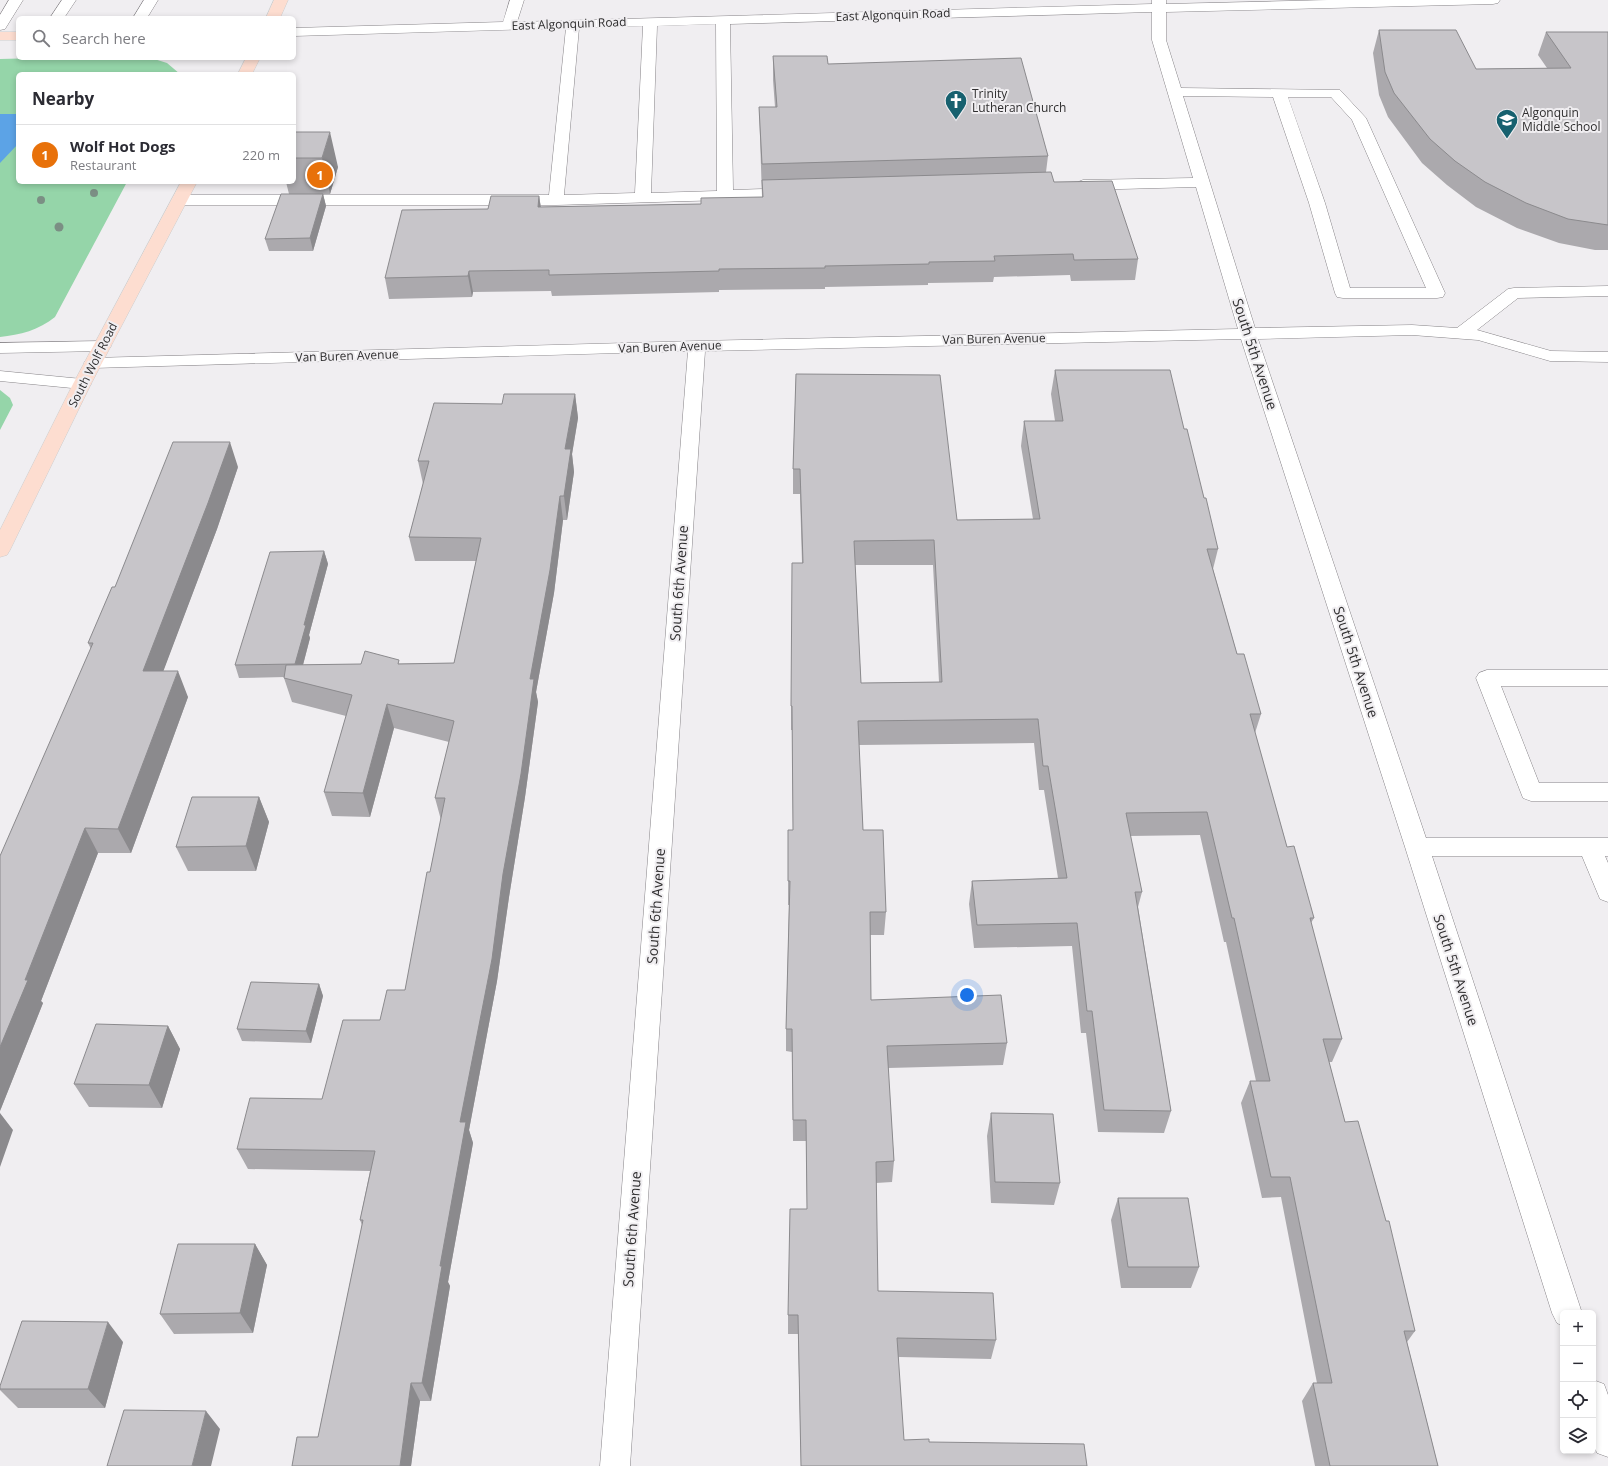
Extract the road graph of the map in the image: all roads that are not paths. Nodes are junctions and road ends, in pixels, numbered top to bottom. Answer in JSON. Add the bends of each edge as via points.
{"nodes":[{"id":1,"x":16,"y":0,"type":"edge"},
{"id":2,"x":69,"y":0,"type":"edge"},
{"id":3,"x":151,"y":0,"type":"edge"},
{"id":4,"x":281,"y":0,"type":"edge"},
{"id":5,"x":517,"y":0,"type":"edge"},
{"id":6,"x":1493,"y":0,"type":"edge"},
{"id":7,"x":1159,"y":4,"type":"edge"},
{"id":8,"x":59,"y":16,"type":"edge"},
{"id":9,"x":141,"y":16,"type":"edge"},
{"id":10,"x":274,"y":16,"type":"edge"},
{"id":11,"x":723,"y":20,"type":"junction"},
{"id":12,"x":650,"y":22,"type":"junction"},
{"id":13,"x":573,"y":24,"type":"junction"},
{"id":14,"x":0,"y":26,"type":"edge"},
{"id":15,"x":509,"y":26,"type":"junction"},
{"id":16,"x":296,"y":32,"type":"edge"},
{"id":17,"x":0,"y":36,"type":"edge"},
{"id":18,"x":16,"y":36,"type":"edge"},
{"id":19,"x":252,"y":60,"type":"edge"},
{"id":20,"x":246,"y":72,"type":"edge"},
{"id":21,"x":1175,"y":92,"type":"junction"},
{"id":22,"x":1279,"y":93,"type":"junction"},
{"id":23,"x":1202,"y":182,"type":"junction"},
{"id":24,"x":188,"y":184,"type":"edge"},
{"id":25,"x":1067,"y":186,"type":"edge"},
{"id":26,"x":804,"y":193,"type":"edge"},
{"id":27,"x":725,"y":195,"type":"junction"},
{"id":28,"x":643,"y":197,"type":"junction"},
{"id":29,"x":180,"y":200,"type":"junction"},
{"id":30,"x":556,"y":200,"type":"junction"},
{"id":31,"x":1608,"y":291,"type":"edge"},
{"id":32,"x":1248,"y":333,"type":"junction"},
{"id":33,"x":1460,"y":334,"type":"junction"},
{"id":34,"x":102,"y":346,"type":"junction"},
{"id":35,"x":697,"y":346,"type":"junction"},
{"id":36,"x":0,"y":348,"type":"edge"},
{"id":37,"x":1608,"y":357,"type":"edge"},
{"id":38,"x":93,"y":363,"type":"junction"},
{"id":39,"x":0,"y":376,"type":"edge"},
{"id":40,"x":82,"y":384,"type":"junction"},
{"id":41,"x":0,"y":550,"type":"edge"},
{"id":42,"x":1608,"y":678,"type":"edge"},
{"id":43,"x":1608,"y":792,"type":"edge"},
{"id":44,"x":1417,"y":847,"type":"junction"},
{"id":45,"x":1599,"y":847,"type":"edge"},
{"id":46,"x":1608,"y":892,"type":"edge"},
{"id":47,"x":1566,"y":1310,"type":"edge"},
{"id":48,"x":1596,"y":1404,"type":"edge"},
{"id":49,"x":1608,"y":1442,"type":"edge"},
{"id":50,"x":614,"y":1466,"type":"edge"}],
"edges":[{"from":1,"to":14,"type":"street"},
{"from":2,"to":8,"type":"street"},
{"from":3,"to":9,"type":"street"},
{"from":4,"to":10,"type":"main road"},
{"from":5,"to":15,"type":"street"},
{"from":6,"to":7,"type":"street","name":"East Algonquin Road"},
{"from":7,"to":11,"type":"street","name":"East Algonquin Road"},
{"from":7,"to":21,"type":"street","name":"South 5th Avenue","via":[[1159,40]]},
{"from":11,"to":12,"type":"street","name":"East Algonquin Road"},
{"from":11,"to":27,"type":"street"},
{"from":12,"to":13,"type":"street","name":"East Algonquin Road"},
{"from":12,"to":28,"type":"street"},
{"from":13,"to":15,"type":"street","name":"East Algonquin Road"},
{"from":13,"to":30,"type":"street"},
{"from":15,"to":16,"type":"street","name":"East Algonquin Road"},
{"from":17,"to":18,"type":"main road"},
{"from":19,"to":20,"type":"main road"},
{"from":21,"to":22,"type":"street"},
{"from":21,"to":23,"type":"street","name":"South 5th Avenue"},
{"from":22,"to":22,"type":"street","via":[[1335,93],[1359,118],[1437,293],[1343,293]]},
{"from":23,"to":25,"type":"street"},
{"from":23,"to":32,"type":"street","name":"South 5th Avenue"},
{"from":24,"to":29,"type":"main road","name":"South Wolf Road"},
{"from":26,"to":27,"type":"street"},
{"from":27,"to":28,"type":"street"},
{"from":28,"to":30,"type":"street"},
{"from":29,"to":30,"type":"street"},
{"from":29,"to":34,"type":"main road","name":"South Wolf Road"},
{"from":31,"to":33,"type":"street","via":[[1514,293]]},
{"from":32,"to":33,"type":"street","name":"Van Buren Avenue","via":[[1412,330]]},
{"from":32,"to":35,"type":"street","name":"Van Buren Avenue"},
{"from":32,"to":44,"type":"street","name":"South 5th Avenue"},
{"from":33,"to":37,"type":"street","name":"Van Buren Avenue","via":[[1479,336],[1550,356]]},
{"from":34,"to":36,"type":"street"},
{"from":34,"to":38,"type":"main road","name":"South Wolf Road"},
{"from":35,"to":38,"type":"street","name":"Van Buren Avenue"},
{"from":35,"to":50,"type":"street","name":"South 6th Avenue"},
{"from":38,"to":40,"type":"main road","name":"South Wolf Road"},
{"from":39,"to":40,"type":"street"},
{"from":40,"to":41,"type":"main road","name":"South Wolf Road"},
{"from":42,"to":43,"type":"street","via":[[1487,678],[1531,792]]},
{"from":44,"to":45,"type":"street"},
{"from":44,"to":47,"type":"street","name":"South 5th Avenue"},
{"from":45,"to":46,"type":"street"},
{"from":48,"to":49,"type":"street"}]}
